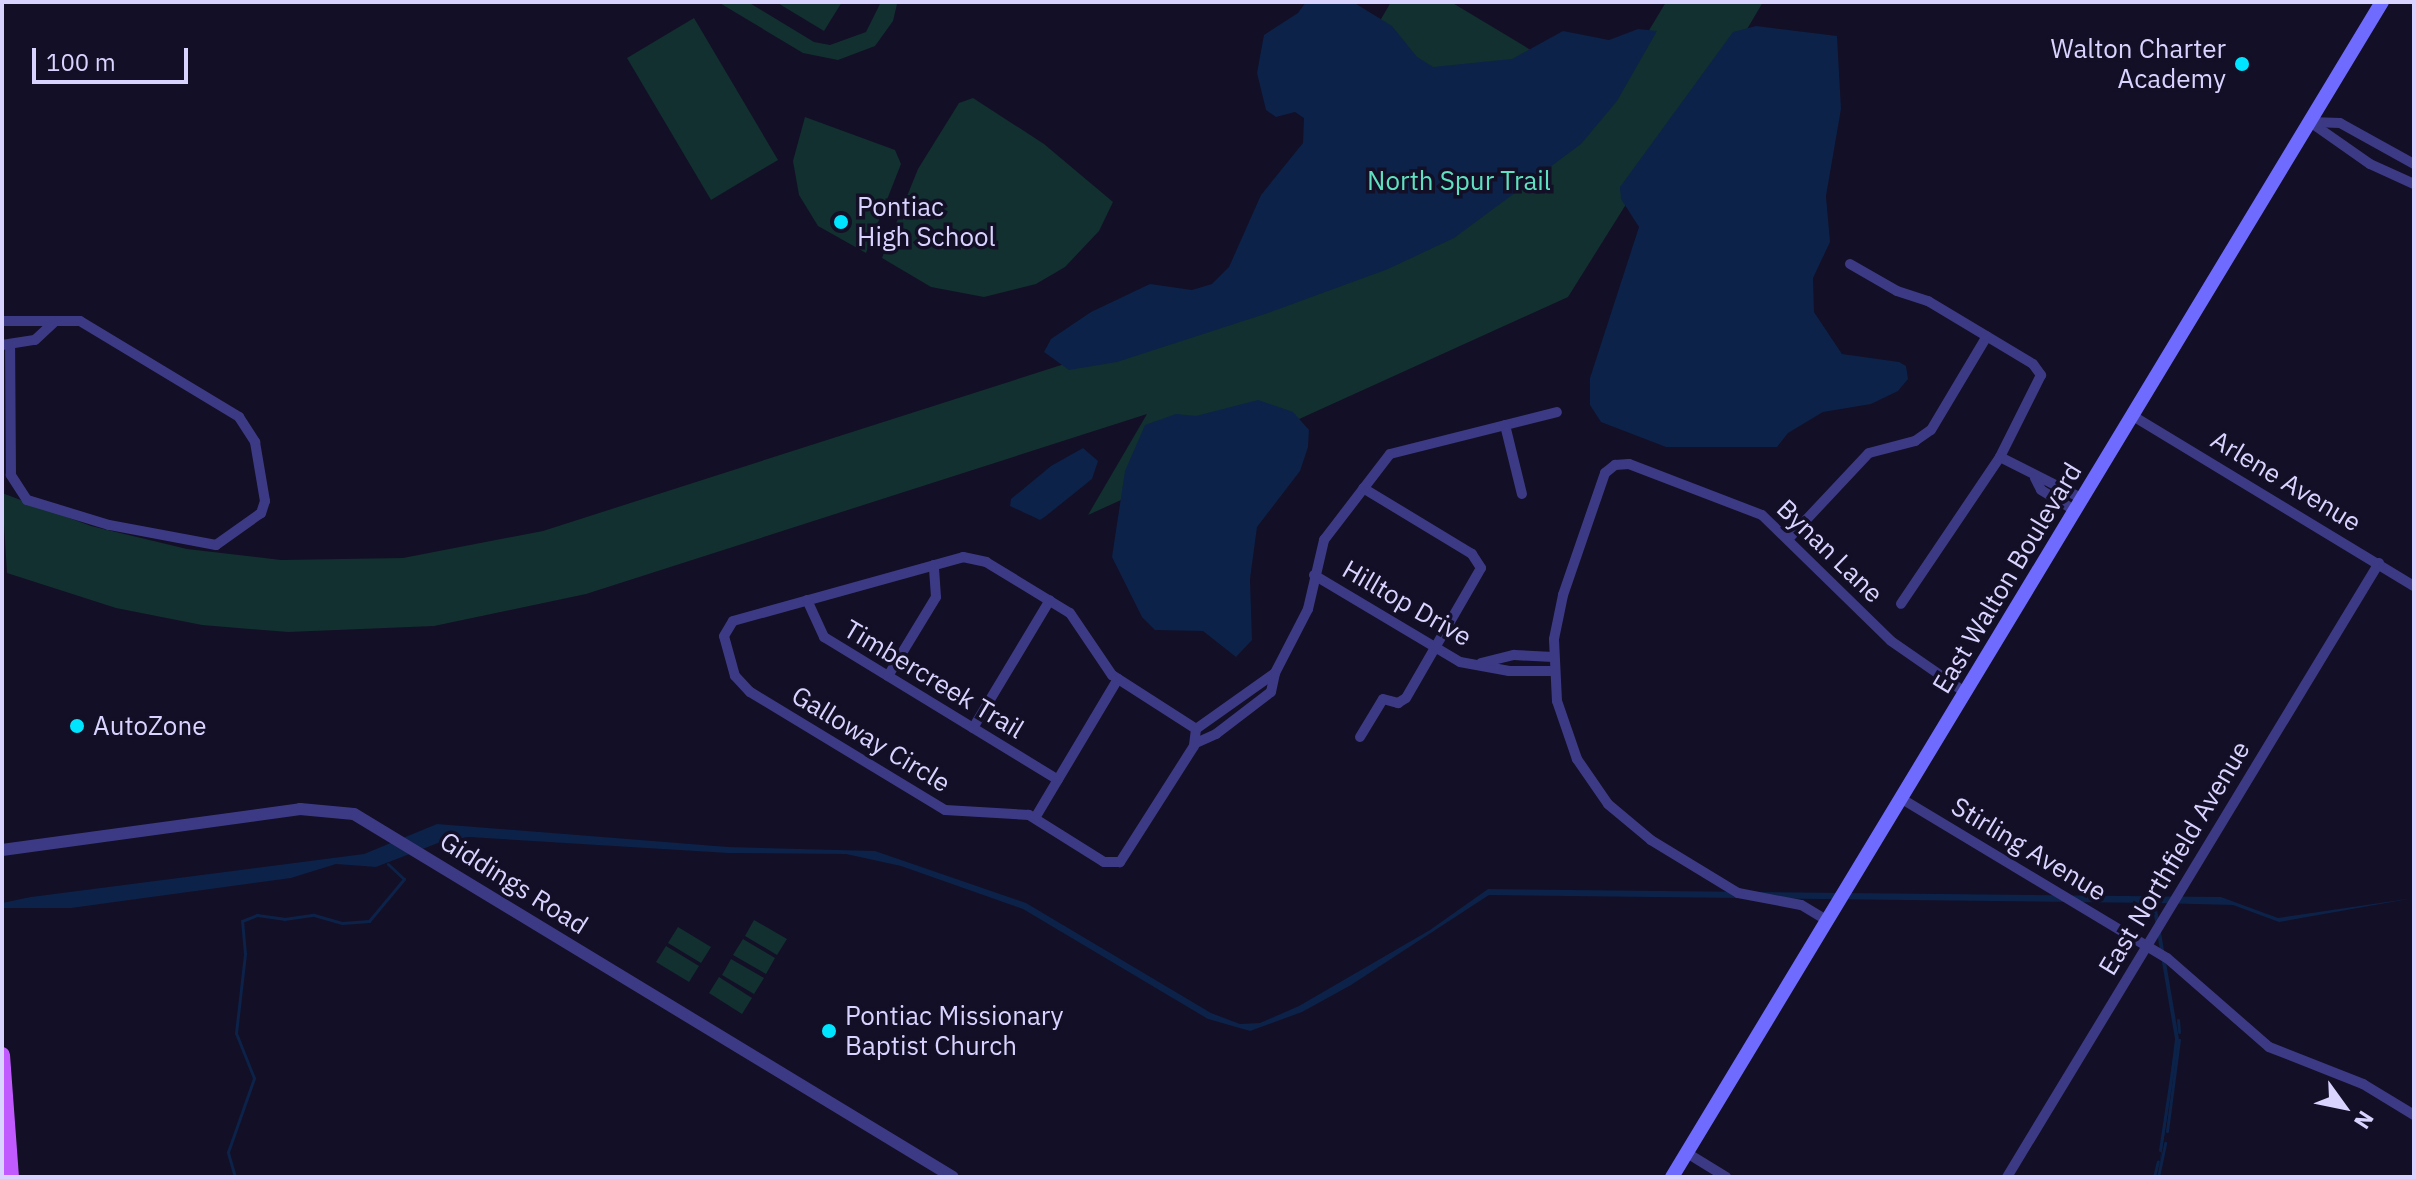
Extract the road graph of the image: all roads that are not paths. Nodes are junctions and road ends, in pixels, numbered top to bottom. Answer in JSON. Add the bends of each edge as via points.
{"nodes":[{"id":1,"x":2382,"y":2,"type":"edge"},
{"id":2,"x":2310,"y":122,"type":"junction"},
{"id":3,"x":2390,"y":154,"type":"junction"},
{"id":4,"x":2414,"y":164,"type":"edge"},
{"id":5,"x":2381,"y":170,"type":"junction"},
{"id":6,"x":2414,"y":184,"type":"edge"},
{"id":7,"x":1850,"y":264,"type":"dead end"},
{"id":8,"x":2,"y":321,"type":"edge"},
{"id":9,"x":54,"y":322,"type":"junction"},
{"id":10,"x":1987,"y":336,"type":"junction"},
{"id":11,"x":6,"y":345,"type":"edge"},
{"id":12,"x":1557,"y":412,"type":"dead end"},
{"id":13,"x":2133,"y":416,"type":"junction"},
{"id":14,"x":1505,"y":425,"type":"junction"},
{"id":15,"x":2000,"y":457,"type":"junction"},
{"id":16,"x":1363,"y":488,"type":"junction"},
{"id":17,"x":1522,"y":494,"type":"dead end"},
{"id":18,"x":2079,"y":505,"type":"junction"},
{"id":19,"x":1790,"y":537,"type":"junction"},
{"id":20,"x":2379,"y":563,"type":"junction"},
{"id":21,"x":934,"y":565,"type":"junction"},
{"id":22,"x":1314,"y":575,"type":"junction"},
{"id":23,"x":2414,"y":586,"type":"edge"},
{"id":24,"x":807,"y":600,"type":"junction"},
{"id":25,"x":1050,"y":600,"type":"junction"},
{"id":26,"x":1901,"y":604,"type":"dead end"},
{"id":27,"x":1436,"y":648,"type":"junction"},
{"id":28,"x":1553,"y":657,"type":"junction"},
{"id":29,"x":1479,"y":664,"type":"junction"},
{"id":30,"x":1553,"y":671,"type":"junction"},
{"id":31,"x":1275,"y":673,"type":"junction"},
{"id":32,"x":888,"y":676,"type":"junction"},
{"id":33,"x":1118,"y":679,"type":"junction"},
{"id":34,"x":1966,"y":693,"type":"junction"},
{"id":35,"x":973,"y":728,"type":"junction"},
{"id":36,"x":1196,"y":729,"type":"junction"},
{"id":37,"x":1360,"y":737,"type":"dead end"},
{"id":38,"x":1196,"y":743,"type":"junction"},
{"id":39,"x":1058,"y":780,"type":"junction"},
{"id":40,"x":1902,"y":799,"type":"junction"},
{"id":41,"x":1035,"y":818,"type":"junction"},
{"id":42,"x":2,"y":850,"type":"edge"},
{"id":43,"x":1828,"y":921,"type":"junction"},
{"id":44,"x":2147,"y":946,"type":"junction"},
{"id":45,"x":2,"y":1055,"type":"edge"},
{"id":46,"x":2414,"y":1115,"type":"edge"},
{"id":47,"x":1687,"y":1153,"type":"junction"},
{"id":48,"x":11,"y":1177,"type":"edge"},
{"id":49,"x":953,"y":1177,"type":"edge"},
{"id":50,"x":1672,"y":1177,"type":"edge"},
{"id":51,"x":1726,"y":1177,"type":"edge"},
{"id":52,"x":2007,"y":1177,"type":"edge"}],
"edges":[{"from":1,"to":2,"type":"main road","name":"East Walton Boulevard"},
{"from":2,"to":3,"type":"street","via":[[2340,123]]},
{"from":2,"to":5,"type":"street"},
{"from":2,"to":13,"type":"main road","name":"East Walton Boulevard"},
{"from":3,"to":4,"type":"street"},
{"from":3,"to":5,"type":"street"},
{"from":5,"to":6,"type":"street"},
{"from":7,"to":10,"type":"street"},
{"from":8,"to":9,"type":"street"},
{"from":9,"to":11,"type":"street","via":[[39,338]]},
{"from":9,"to":11,"type":"street","via":[[83,322],[243,421],[255,442],[265,501],[261,513],[216,545],[121,528],[27,500],[11,475]]},
{"from":10,"to":15,"type":"street","via":[[2036,366],[2042,378]]},
{"from":10,"to":19,"type":"street","via":[[1931,430],[1915,441],[1869,453]]},
{"from":12,"to":14,"type":"street"},
{"from":13,"to":18,"type":"main road","name":"East Walton Boulevard"},
{"from":13,"to":20,"type":"street","name":"Arlene Avenue"},
{"from":14,"to":16,"type":"street","via":[[1395,451]]},
{"from":14,"to":17,"type":"street"},
{"from":15,"to":18,"type":"street","via":[[2035,478],[2049,479]]},
{"from":15,"to":26,"type":"street"},
{"from":16,"to":22,"type":"street","via":[[1326,536]]},
{"from":16,"to":27,"type":"street","via":[[1479,561],[1480,575]]},
{"from":18,"to":34,"type":"main road","name":"East Walton Boulevard"},
{"from":19,"to":28,"type":"street","name":"Bynan Lane","via":[[1743,504],[1629,464],[1613,466],[1604,475],[1561,603]]},
{"from":19,"to":34,"type":"street","name":"Bynan Lane","via":[[1891,641]]},
{"from":20,"to":23,"type":"street","name":"Arlene Avenue"},
{"from":20,"to":44,"type":"street","name":"East Northfield Avenue"},
{"from":21,"to":24,"type":"street","name":"Galloway Circle"},
{"from":21,"to":25,"type":"street","name":"Galloway Circle","via":[[980,559]]},
{"from":21,"to":32,"type":"street","via":[[936,597]]},
{"from":22,"to":27,"type":"street","name":"Hilltop Drive"},
{"from":22,"to":31,"type":"street","via":[[1307,614]]},
{"from":24,"to":32,"type":"street","name":"Timbercreek Trail","via":[[820,635]]},
{"from":24,"to":41,"type":"street","name":"Galloway Circle","via":[[736,620],[726,628],[732,670],[744,688],[945,810]]},
{"from":25,"to":33,"type":"street","name":"Galloway Circle","via":[[1077,619]]},
{"from":25,"to":35,"type":"street"},
{"from":27,"to":29,"type":"street","name":"Hilltop Drive","via":[[1460,662]]},
{"from":27,"to":37,"type":"street","via":[[1406,698],[1398,703],[1383,699]]},
{"from":28,"to":29,"type":"street","name":"Hilltop Drive","via":[[1514,655]]},
{"from":28,"to":30,"type":"street"},
{"from":29,"to":30,"type":"street","name":"Hilltop Drive","via":[[1509,671]]},
{"from":30,"to":43,"type":"street","via":[[1571,746],[1593,785],[1623,819],[1738,893],[1797,904]]},
{"from":31,"to":36,"type":"street"},
{"from":31,"to":38,"type":"street","via":[[1267,697]]},
{"from":32,"to":35,"type":"street","name":"Timbercreek Trail"},
{"from":33,"to":36,"type":"street","name":"Galloway Circle"},
{"from":33,"to":39,"type":"street"},
{"from":34,"to":40,"type":"main road","name":"East Walton Boulevard"},
{"from":35,"to":39,"type":"street","name":"Timbercreek Trail"},
{"from":36,"to":38,"type":"street"},
{"from":38,"to":41,"type":"street","name":"Galloway Circle","via":[[1120,862],[1104,862]]},
{"from":39,"to":41,"type":"street"},
{"from":40,"to":43,"type":"main road","name":"East Walton Boulevard"},
{"from":40,"to":44,"type":"street","name":"Stirling Avenue"},
{"from":42,"to":49,"type":"street","name":"Giddings Road","via":[[300,809],[354,814]]},
{"from":43,"to":47,"type":"main road","name":"East Walton Boulevard"},
{"from":44,"to":46,"type":"street","name":"Stirling Avenue","via":[[2192,977],[2263,1043],[2363,1084]]},
{"from":44,"to":52,"type":"street","name":"East Northfield Avenue"},
{"from":45,"to":48,"type":"main road"},
{"from":47,"to":50,"type":"main road","name":"East Walton Boulevard"},
{"from":47,"to":51,"type":"street"}]}
